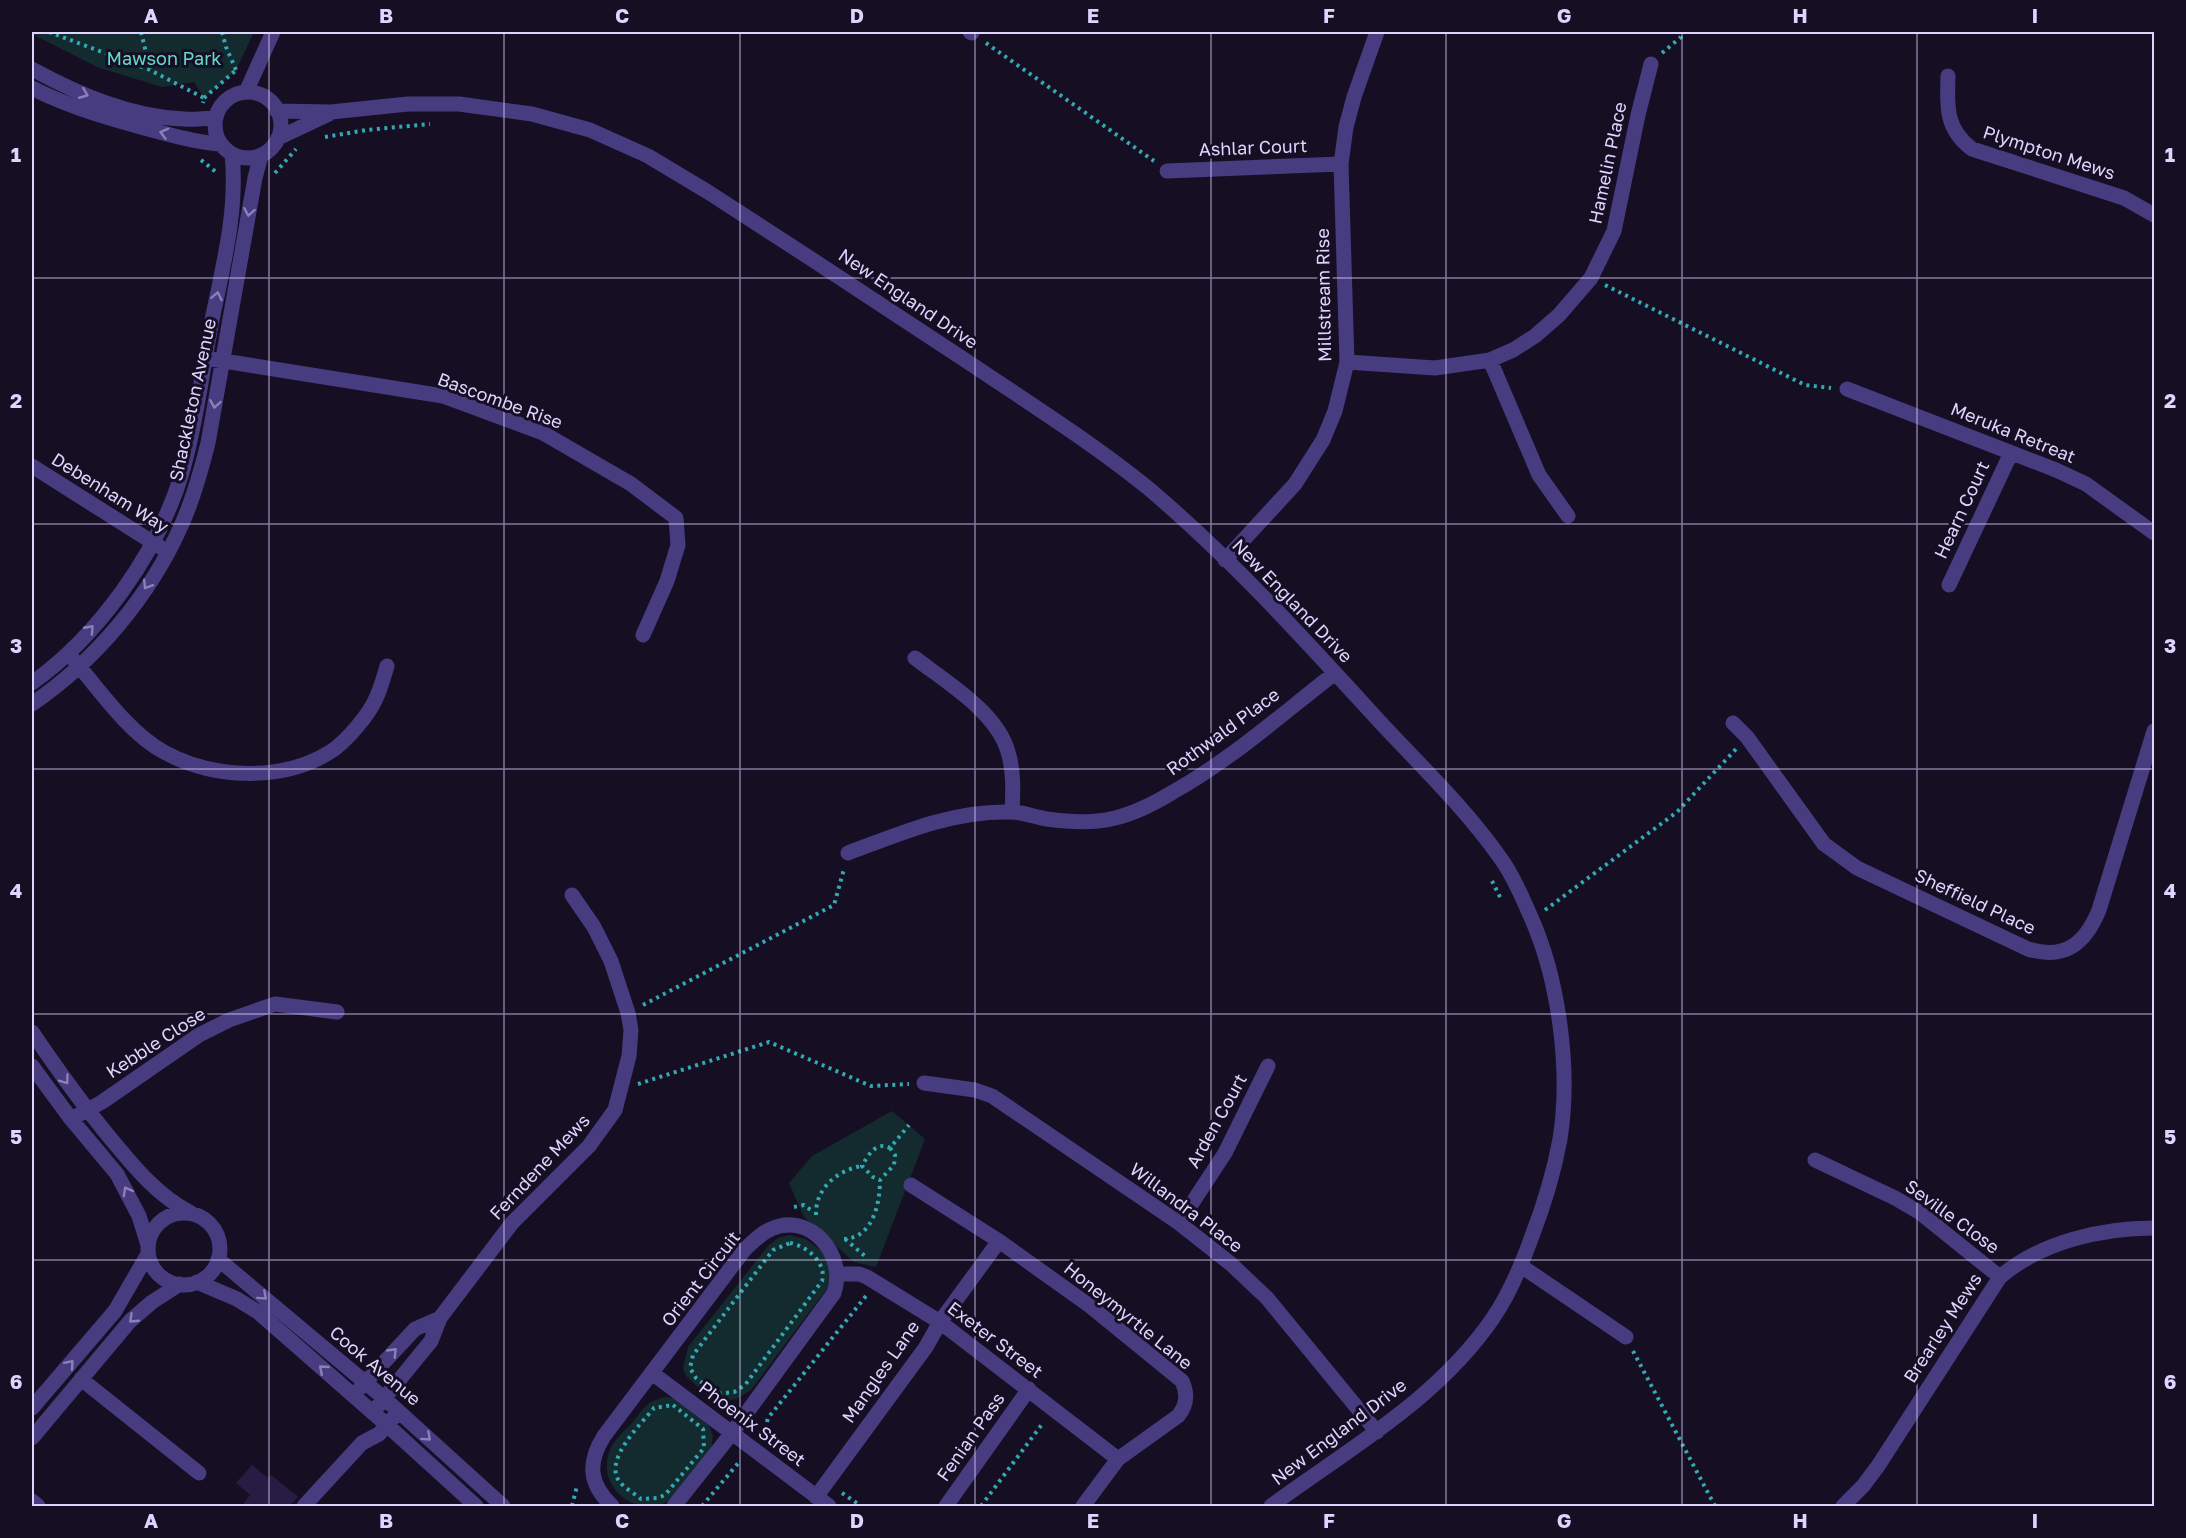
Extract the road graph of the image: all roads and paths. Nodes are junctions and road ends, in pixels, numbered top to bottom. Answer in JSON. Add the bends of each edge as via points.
{"nodes":[{"id":1,"x":49,"y":32,"type":"edge"},
{"id":2,"x":141,"y":32,"type":"edge"},
{"id":3,"x":222,"y":32,"type":"edge"},
{"id":4,"x":273,"y":32,"type":"edge"},
{"id":5,"x":971,"y":32,"type":"edge"},
{"id":6,"x":1377,"y":32,"type":"edge"},
{"id":7,"x":1682,"y":32,"type":"edge"},
{"id":8,"x":262,"y":61,"type":"junction"},
{"id":9,"x":1651,"y":64,"type":"joint"},
{"id":10,"x":240,"y":66,"type":"dead end"},
{"id":11,"x":32,"y":69,"type":"edge"},
{"id":12,"x":150,"y":70,"type":"junction"},
{"id":13,"x":236,"y":70,"type":"junction"},
{"id":14,"x":1948,"y":76,"type":"dead end"},
{"id":15,"x":254,"y":77,"type":"junction"},
{"id":16,"x":32,"y":88,"type":"edge"},
{"id":17,"x":254,"y":94,"type":"junction"},
{"id":18,"x":204,"y":98,"type":"junction"},
{"id":19,"x":202,"y":108,"type":"dead end"},
{"id":20,"x":277,"y":111,"type":"junction"},
{"id":21,"x":331,"y":112,"type":"junction"},
{"id":22,"x":216,"y":118,"type":"junction"},
{"id":23,"x":431,"y":124,"type":"dead end"},
{"id":24,"x":278,"y":138,"type":"junction"},
{"id":25,"x":317,"y":140,"type":"dead end"},
{"id":26,"x":298,"y":148,"type":"dead end"},
{"id":27,"x":227,"y":149,"type":"junction"},
{"id":28,"x":261,"y":155,"type":"junction"},
{"id":29,"x":198,"y":158,"type":"dead end"},
{"id":30,"x":1341,"y":164,"type":"junction"},
{"id":31,"x":1167,"y":171,"type":"joint"},
{"id":32,"x":217,"y":173,"type":"dead end"},
{"id":33,"x":272,"y":177,"type":"dead end"},
{"id":34,"x":2154,"y":215,"type":"edge"},
{"id":35,"x":1591,"y":278,"type":"junction"},
{"id":36,"x":205,"y":358,"type":"junction"},
{"id":37,"x":222,"y":360,"type":"junction"},
{"id":38,"x":1490,"y":360,"type":"junction"},
{"id":39,"x":1347,"y":362,"type":"junction"},
{"id":40,"x":1847,"y":389,"type":"joint"},
{"id":41,"x":2011,"y":453,"type":"junction"},
{"id":42,"x":32,"y":466,"type":"edge"},
{"id":43,"x":1568,"y":516,"type":"dead end"},
{"id":44,"x":2154,"y":533,"type":"edge"},
{"id":45,"x":153,"y":542,"type":"junction"},
{"id":46,"x":168,"y":552,"type":"junction"},
{"id":47,"x":1225,"y":560,"type":"junction"},
{"id":48,"x":1949,"y":585,"type":"dead end"},
{"id":49,"x":643,"y":634,"type":"dead end"},
{"id":50,"x":68,"y":653,"type":"junction"},
{"id":51,"x":915,"y":658,"type":"dead end"},
{"id":52,"x":79,"y":666,"type":"junction"},
{"id":53,"x":387,"y":666,"type":"dead end"},
{"id":54,"x":1335,"y":673,"type":"junction"},
{"id":55,"x":32,"y":683,"type":"edge"},
{"id":56,"x":32,"y":704,"type":"edge"},
{"id":57,"x":1733,"y":723,"type":"dead end"},
{"id":58,"x":2154,"y":731,"type":"edge"},
{"id":59,"x":1747,"y":737,"type":"junction"},
{"id":60,"x":1012,"y":812,"type":"junction"},
{"id":61,"x":848,"y":853,"type":"joint"},
{"id":62,"x":1491,"y":880,"type":"dead end"},
{"id":63,"x":572,"y":895,"type":"dead end"},
{"id":64,"x":1507,"y":911,"type":"dead end"},
{"id":65,"x":1532,"y":919,"type":"junction"},
{"id":66,"x":337,"y":1012,"type":"dead end"},
{"id":67,"x":628,"y":1013,"type":"junction"},
{"id":68,"x":32,"y":1032,"type":"edge"},
{"id":69,"x":32,"y":1066,"type":"edge"},
{"id":70,"x":1268,"y":1066,"type":"dead end"},
{"id":71,"x":924,"y":1083,"type":"joint"},
{"id":72,"x":622,"y":1084,"type":"junction"},
{"id":73,"x":87,"y":1110,"type":"junction"},
{"id":74,"x":72,"y":1119,"type":"junction"},
{"id":75,"x":909,"y":1125,"type":"dead end"},
{"id":76,"x":890,"y":1148,"type":"junction"},
{"id":77,"x":1815,"y":1160,"type":"dead end"},
{"id":78,"x":862,"y":1166,"type":"junction"},
{"id":79,"x":880,"y":1180,"type":"junction"},
{"id":80,"x":911,"y":1185,"type":"dead end"},
{"id":81,"x":191,"y":1214,"type":"junction"},
{"id":82,"x":823,"y":1221,"type":"dead end"},
{"id":83,"x":1179,"y":1223,"type":"junction"},
{"id":84,"x":2154,"y":1228,"type":"edge"},
{"id":85,"x":841,"y":1236,"type":"dead end"},
{"id":86,"x":999,"y":1241,"type":"junction"},
{"id":87,"x":148,"y":1250,"type":"junction"},
{"id":88,"x":218,"y":1259,"type":"junction"},
{"id":89,"x":1521,"y":1266,"type":"junction"},
{"id":90,"x":838,"y":1274,"type":"junction"},
{"id":91,"x":2000,"y":1276,"type":"junction"},
{"id":92,"x":197,"y":1282,"type":"junction"},
{"id":93,"x":878,"y":1282,"type":"junction"},
{"id":94,"x":180,"y":1284,"type":"junction"},
{"id":95,"x":440,"y":1318,"type":"junction"},
{"id":96,"x":940,"y":1322,"type":"junction"},
{"id":97,"x":1626,"y":1337,"type":"joint"},
{"id":98,"x":652,"y":1373,"type":"junction"},
{"id":99,"x":81,"y":1379,"type":"junction"},
{"id":100,"x":365,"y":1382,"type":"junction"},
{"id":101,"x":1029,"y":1389,"type":"junction"},
{"id":102,"x":717,"y":1394,"type":"joint"},
{"id":103,"x":353,"y":1395,"type":"junction"},
{"id":104,"x":385,"y":1399,"type":"junction"},
{"id":105,"x":32,"y":1408,"type":"edge"},
{"id":106,"x":1054,"y":1409,"type":"junction"},
{"id":107,"x":373,"y":1412,"type":"junction"},
{"id":108,"x":399,"y":1412,"type":"junction"},
{"id":109,"x":387,"y":1425,"type":"junction"},
{"id":110,"x":1377,"y":1432,"type":"junction"},
{"id":111,"x":732,"y":1433,"type":"junction"},
{"id":112,"x":764,"y":1433,"type":"junction"},
{"id":113,"x":32,"y":1438,"type":"edge"},
{"id":114,"x":773,"y":1440,"type":"dead end"},
{"id":115,"x":704,"y":1448,"type":"joint"},
{"id":116,"x":751,"y":1448,"type":"junction"},
{"id":117,"x":1118,"y":1459,"type":"junction"},
{"id":118,"x":199,"y":1473,"type":"dead end"},
{"id":119,"x":826,"y":1482,"type":"junction"},
{"id":120,"x":816,"y":1497,"type":"junction"},
{"id":121,"x":32,"y":1501,"type":"edge"},
{"id":122,"x":603,"y":1503,"type":"edge"},
{"id":123,"x":38,"y":1506,"type":"edge"},
{"id":124,"x":304,"y":1506,"type":"edge"},
{"id":125,"x":476,"y":1506,"type":"edge"},
{"id":126,"x":503,"y":1506,"type":"edge"},
{"id":127,"x":674,"y":1506,"type":"edge"},
{"id":128,"x":702,"y":1506,"type":"edge"},
{"id":129,"x":829,"y":1506,"type":"edge"},
{"id":130,"x":861,"y":1506,"type":"edge"},
{"id":131,"x":946,"y":1506,"type":"edge"},
{"id":132,"x":981,"y":1506,"type":"edge"},
{"id":133,"x":1083,"y":1506,"type":"edge"},
{"id":134,"x":1271,"y":1506,"type":"edge"},
{"id":135,"x":1715,"y":1506,"type":"edge"},
{"id":136,"x":1843,"y":1506,"type":"edge"}],
"edges":[{"from":1,"to":12,"type":"path"},
{"from":2,"to":12,"type":"path"},
{"from":3,"to":13,"type":"path"},
{"from":4,"to":8,"type":"street"},
{"from":5,"to":31,"type":"path"},
{"from":6,"to":30,"type":"street","name":"Millstream Rise","via":[[1354,97]]},
{"from":7,"to":9,"type":"path"},
{"from":8,"to":15,"type":"street"},
{"from":8,"to":17,"type":"street"},
{"from":9,"to":35,"type":"street","name":"Hamelin Place","via":[[1618,215]]},
{"from":10,"to":13,"type":"path"},
{"from":11,"to":22,"type":"street","one_way":true,"via":[[121,107],[166,117]]},
{"from":12,"to":18,"type":"path"},
{"from":13,"to":15,"type":"path"},
{"from":13,"to":18,"type":"path"},
{"from":14,"to":34,"type":"street","name":"Plympton Mews","via":[[1947,109],[1957,134],[1972,149],[2124,198]]},
{"from":15,"to":17,"type":"street"},
{"from":27,"to":16,"type":"street","one_way":true,"via":[[125,124]]},
{"from":17,"to":20,"type":"street","via":[[271,102]]},
{"from":17,"to":22,"type":"street","via":[[237,94],[227,100]]},
{"from":18,"to":19,"type":"path"},
{"from":20,"to":21,"type":"street","name":"New England Drive"},
{"from":20,"to":24,"type":"street"},
{"from":21,"to":24,"type":"street","name":"New England Drive"},
{"from":21,"to":47,"type":"street","name":"New England Drive","via":[[408,104],[459,104],[511,111],[590,130],[648,156],[814,260],[1069,429],[1147,488]]},
{"from":22,"to":27,"type":"street","via":[[216,131]]},
{"from":23,"to":25,"type":"path","via":[[366,130]]},
{"from":24,"to":28,"type":"street"},
{"from":26,"to":33,"type":"path"},
{"from":27,"to":28,"type":"street","via":[[247,158]]},
{"from":36,"to":27,"type":"street","name":"Shackleton Avenue","one_way":true,"via":[[232,204],[234,174]]},
{"from":28,"to":37,"type":"street","name":"Shackleton Avenue","one_way":true},
{"from":29,"to":32,"type":"path"},
{"from":30,"to":31,"type":"street","name":"Ashlar Court"},
{"from":30,"to":39,"type":"street","name":"Millstream Rise"},
{"from":35,"to":38,"type":"street","name":"Hamelin Place","via":[[1535,336]]},
{"from":35,"to":40,"type":"path","via":[[1805,385]]},
{"from":36,"to":37,"type":"street","name":"Bascombe Rise"},
{"from":36,"to":45,"type":"street","name":"Shackleton Avenue","via":[[181,476]]},
{"from":37,"to":46,"type":"street","name":"Shackleton Avenue","one_way":true,"via":[[199,480]]},
{"from":37,"to":49,"type":"street","name":"Bascombe Rise","via":[[443,396],[543,433],[631,484],[675,518],[678,545]]},
{"from":38,"to":39,"type":"street","name":"Hamelin Place","via":[[1435,368]]},
{"from":38,"to":43,"type":"street","via":[[1539,475]]},
{"from":39,"to":47,"type":"street","name":"Millstream Rise","via":[[1335,411],[1311,461],[1295,484]]},
{"from":40,"to":41,"type":"street","name":"Meruka Retreat"},
{"from":41,"to":44,"type":"street","name":"Meruka Retreat","via":[[2086,484]]},
{"from":41,"to":48,"type":"street","name":"Hearn Court"},
{"from":42,"to":45,"type":"street","name":"Debenham Way"},
{"from":45,"to":46,"type":"street","name":"Debenham Way"},
{"from":50,"to":45,"type":"street","name":"Shackleton Avenue","one_way":true,"via":[[114,601]]},
{"from":46,"to":52,"type":"street","name":"Shackleton Avenue","one_way":true,"via":[[141,595]]},
{"from":47,"to":54,"type":"street","name":"New England Drive"},
{"from":50,"to":52,"type":"street"},
{"from":50,"to":55,"type":"street","name":"Shackleton Avenue"},
{"from":51,"to":60,"type":"street","via":[[992,721],[1011,765]]},
{"from":52,"to":53,"type":"street","via":[[134,730],[162,751],[191,765],[222,773],[259,774],[301,765],[331,752],[354,731],[377,698]]},
{"from":52,"to":56,"type":"street","name":"Shackleton Avenue"},
{"from":54,"to":60,"type":"street","name":"Rothwald Place","via":[[1201,777],[1131,813],[1113,819],[1075,822]]},
{"from":54,"to":65,"type":"street","name":"New England Drive","via":[[1460,808],[1503,861]]},
{"from":57,"to":59,"type":"street","name":"Sheffield Place"},
{"from":58,"to":59,"type":"street","name":"Sheffield Place","via":[[2092,927],[2076,945],[2053,954],[2028,949],[1838,856],[1824,844]]},
{"from":59,"to":65,"type":"path","via":[[1677,812]]},
{"from":60,"to":61,"type":"street","name":"Rothwald Place","via":[[944,819]]},
{"from":61,"to":67,"type":"path","via":[[834,905]]},
{"from":62,"to":64,"type":"path"},
{"from":63,"to":67,"type":"street","name":"Ferndene Mews","via":[[611,961]]},
{"from":65,"to":89,"type":"street","name":"New England Drive","via":[[1551,976],[1561,1029],[1563,1101],[1560,1140],[1543,1209]]},
{"from":66,"to":73,"type":"street","name":"Kebble Close","via":[[275,1004],[229,1020],[199,1035]]},
{"from":67,"to":72,"type":"street","name":"Ferndene Mews","via":[[631,1039]]},
{"from":68,"to":73,"type":"street","one_way":true},
{"from":69,"to":74,"type":"street"},
{"from":70,"to":83,"type":"street","name":"Arden Court","via":[[1225,1153]]},
{"from":71,"to":72,"type":"path","via":[[871,1086],[769,1042],[637,1085]]},
{"from":71,"to":83,"type":"street","name":"Willandra Place","via":[[992,1096]]},
{"from":72,"to":95,"type":"street","name":"Ferndene Mews","via":[[615,1110],[603,1129],[512,1223]]},
{"from":73,"to":74,"type":"street","name":"Kebble Close"},
{"from":73,"to":81,"type":"street","via":[[142,1176]]},
{"from":87,"to":74,"type":"street","one_way":true,"via":[[139,1216],[117,1174]]},
{"from":75,"to":76,"type":"path"},
{"from":76,"to":78,"type":"path","via":[[877,1147]]},
{"from":76,"to":79,"type":"path","via":[[895,1155],[894,1166]]},
{"from":77,"to":91,"type":"street","name":"Seville Close","via":[[1919,1212]]},
{"from":78,"to":79,"type":"path"},
{"from":78,"to":82,"type":"path","via":[[825,1185],[816,1210]]},
{"from":79,"to":85,"type":"path","via":[[878,1205],[871,1221],[856,1235],[845,1239]]},
{"from":80,"to":86,"type":"street","name":"Honeymyrtle Lane"},
{"from":81,"to":87,"type":"street","via":[[174,1214],[161,1220],[152,1232]]},
{"from":81,"to":88,"type":"street","via":[[203,1218],[215,1230]]},
{"from":83,"to":110,"type":"street","name":"Willandra Place","via":[[1267,1298]]},
{"from":84,"to":91,"type":"street","name":"Brearley Mews","via":[[2110,1231],[2055,1245],[2037,1251]]},
{"from":86,"to":96,"type":"street","name":"Mangles Lane"},
{"from":86,"to":117,"type":"street","name":"Honeymyrtle Lane","via":[[1089,1306],[1182,1382],[1186,1396],[1183,1410]]},
{"from":87,"to":94,"type":"street","via":[[153,1267],[161,1276]]},
{"from":105,"to":87,"type":"street","one_way":true,"via":[[115,1311]]},
{"from":88,"to":92,"type":"street","via":[[210,1273]]},
{"from":88,"to":100,"type":"street","name":"Cook Avenue","one_way":true},
{"from":89,"to":97,"type":"street"},
{"from":89,"to":110,"type":"street","name":"New England Drive","via":[[1494,1317],[1462,1356]]},
{"from":90,"to":93,"type":"street","name":"Exeter Street","via":[[859,1274]]},
{"from":90,"to":98,"type":"street","name":"Orient Circuit","via":[[833,1253],[810,1230],[790,1226],[771,1229],[745,1249]]},
{"from":90,"to":111,"type":"street","via":[[829,1302]]},
{"from":91,"to":136,"type":"street","name":"Brearley Mews","via":[[1878,1466]]},
{"from":92,"to":94,"type":"street"},
{"from":103,"to":92,"type":"street","name":"Cook Avenue","one_way":true,"via":[[258,1312]]},
{"from":93,"to":96,"type":"street","name":"Exeter Street"},
{"from":93,"to":112,"type":"path","via":[[768,1418]]},
{"from":94,"to":99,"type":"street","one_way":true,"via":[[130,1322]]},
{"from":100,"to":95,"type":"street","name":"Ferndene Mews","one_way":true,"via":[[415,1329]]},
{"from":95,"to":104,"type":"street","name":"Ferndene Mews","via":[[431,1341]]},
{"from":96,"to":101,"type":"street","name":"Exeter Street"},
{"from":96,"to":119,"type":"street","name":"Mangles Lane","via":[[926,1347]]},
{"from":97,"to":135,"type":"path"},
{"from":98,"to":111,"type":"street","name":"Phoenix Street"},
{"from":98,"to":122,"type":"street","name":"Orient Circuit","via":[[595,1453],[592,1473]]},
{"from":99,"to":113,"type":"street"},
{"from":99,"to":118,"type":"street"},
{"from":100,"to":103,"type":"street","name":"Ferndene Mews"},
{"from":100,"to":104,"type":"street","name":"Cook Avenue"},
{"from":101,"to":106,"type":"street","name":"Exeter Street"},
{"from":101,"to":131,"type":"street","name":"Fenian Pass"},
{"from":102,"to":102,"type":"path","via":[[696,1378],[690,1368],[693,1355],[773,1250],[798,1244],[821,1263],[822,1281],[745,1385],[734,1392]]},
{"from":103,"to":107,"type":"street","name":"Cook Avenue"},
{"from":104,"to":107,"type":"street","name":"Ferndene Mews"},
{"from":104,"to":108,"type":"street","name":"Cook Avenue"},
{"from":106,"to":117,"type":"street","name":"Exeter Street"},
{"from":106,"to":132,"type":"path"},
{"from":107,"to":109,"type":"street","name":"Cook Avenue"},
{"from":108,"to":109,"type":"street"},
{"from":108,"to":126,"type":"street","name":"Cook Avenue","one_way":true},
{"from":109,"to":124,"type":"street","via":[[362,1443]]},
{"from":109,"to":125,"type":"street","name":"Cook Avenue"},
{"from":110,"to":134,"type":"street","name":"New England Drive"},
{"from":111,"to":116,"type":"street","name":"Phoenix Street"},
{"from":111,"to":127,"type":"street"},
{"from":112,"to":114,"type":"path"},
{"from":112,"to":116,"type":"path"},
{"from":115,"to":115,"type":"path","via":[[665,1495],[657,1498],[641,1499],[619,1482],[616,1474],[618,1454],[654,1408],[660,1406],[673,1405],[703,1429]]},
{"from":116,"to":120,"type":"street","name":"Phoenix Street"},
{"from":116,"to":128,"type":"path"},
{"from":117,"to":133,"type":"street","name":"Honeymyrtle Lane"},
{"from":119,"to":120,"type":"street","name":"Mangles Lane"},
{"from":119,"to":130,"type":"path"},
{"from":120,"to":129,"type":"street","name":"Phoenix Street"},
{"from":121,"to":123,"type":"street"}]}
